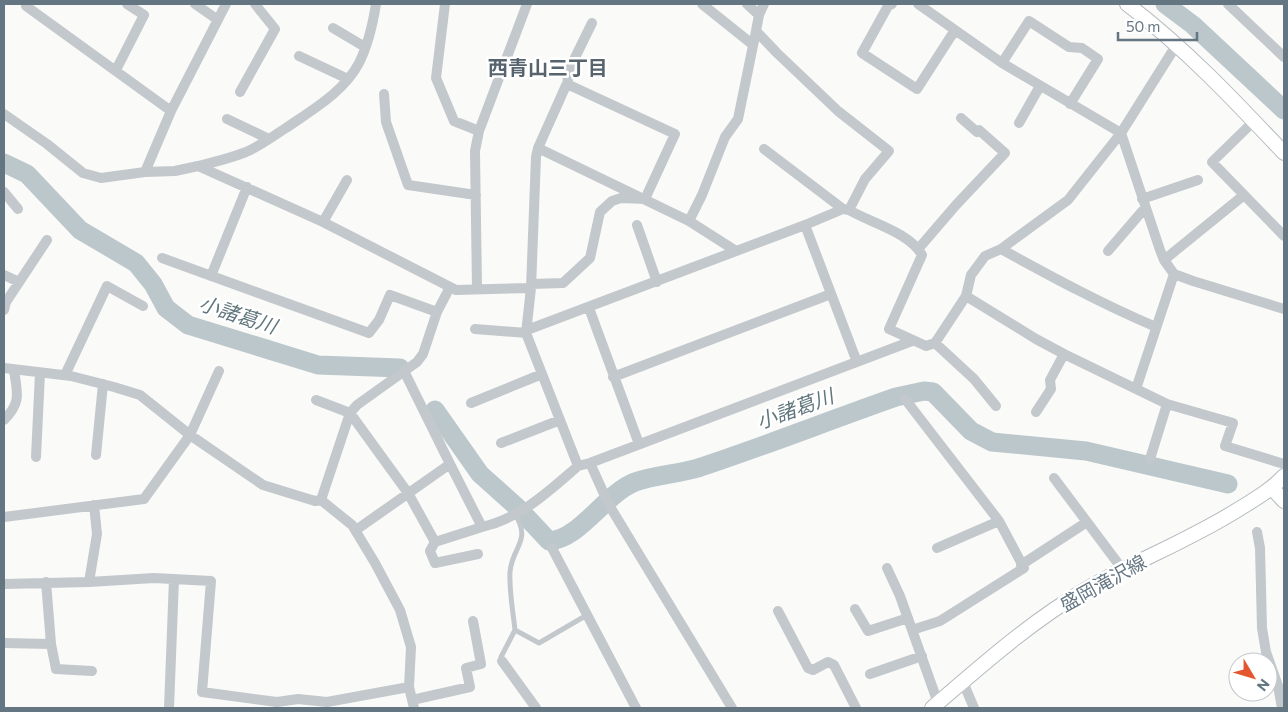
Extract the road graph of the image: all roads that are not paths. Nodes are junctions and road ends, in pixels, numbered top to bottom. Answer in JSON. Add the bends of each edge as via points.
{"nodes":[{"id":1,"x":128,"y":4,"type":"edge"},
{"id":2,"x":195,"y":4,"type":"edge"},
{"id":3,"x":226,"y":4,"type":"edge"},
{"id":4,"x":255,"y":4,"type":"edge"},
{"id":5,"x":376,"y":4,"type":"edge"},
{"id":6,"x":445,"y":4,"type":"edge"},
{"id":7,"x":527,"y":4,"type":"edge"},
{"id":8,"x":702,"y":4,"type":"edge"},
{"id":9,"x":747,"y":4,"type":"edge"},
{"id":10,"x":764,"y":4,"type":"edge"},
{"id":11,"x":892,"y":4,"type":"edge"},
{"id":12,"x":918,"y":4,"type":"edge"},
{"id":13,"x":1127,"y":4,"type":"edge"},
{"id":14,"x":1228,"y":4,"type":"edge"},
{"id":15,"x":26,"y":6,"type":"dead end"},
{"id":16,"x":759,"y":15,"type":"junction"},
{"id":17,"x":218,"y":20,"type":"junction"},
{"id":18,"x":592,"y":23,"type":"dead end"},
{"id":19,"x":333,"y":28,"type":"dead end"},
{"id":20,"x":955,"y":30,"type":"junction"},
{"id":21,"x":756,"y":31,"type":"junction"},
{"id":22,"x":752,"y":44,"type":"junction"},
{"id":23,"x":1177,"y":44,"type":"junction"},
{"id":24,"x":365,"y":47,"type":"junction"},
{"id":25,"x":299,"y":56,"type":"dead end"},
{"id":26,"x":1284,"y":57,"type":"edge"},
{"id":27,"x":1002,"y":64,"type":"junction"},
{"id":28,"x":116,"y":70,"type":"junction"},
{"id":29,"x":348,"y":79,"type":"junction"},
{"id":30,"x":567,"y":84,"type":"junction"},
{"id":31,"x":1040,"y":86,"type":"junction"},
{"id":32,"x":240,"y":92,"type":"dead end"},
{"id":33,"x":384,"y":94,"type":"dead end"},
{"id":34,"x":1070,"y":104,"type":"junction"},
{"id":35,"x":171,"y":111,"type":"junction"},
{"id":36,"x":4,"y":114,"type":"edge"},
{"id":37,"x":961,"y":118,"type":"dead end"},
{"id":38,"x":227,"y":119,"type":"dead end"},
{"id":39,"x":1254,"y":121,"type":"junction"},
{"id":40,"x":1019,"y":123,"type":"dead end"},
{"id":41,"x":479,"y":131,"type":"junction"},
{"id":42,"x":1121,"y":133,"type":"junction"},
{"id":43,"x":269,"y":139,"type":"junction"},
{"id":44,"x":538,"y":148,"type":"junction"},
{"id":45,"x":764,"y":148,"type":"dead end"},
{"id":46,"x":1284,"y":153,"type":"edge"},
{"id":47,"x":198,"y":166,"type":"junction"},
{"id":48,"x":145,"y":172,"type":"junction"},
{"id":49,"x":346,"y":180,"type":"dead end"},
{"id":50,"x":1198,"y":180,"type":"dead end"},
{"id":51,"x":247,"y":187,"type":"junction"},
{"id":52,"x":4,"y":192,"type":"edge"},
{"id":53,"x":476,"y":195,"type":"junction"},
{"id":54,"x":1244,"y":195,"type":"junction"},
{"id":55,"x":645,"y":199,"type":"junction"},
{"id":56,"x":1144,"y":203,"type":"junction"},
{"id":57,"x":18,"y":208,"type":"dead end"},
{"id":58,"x":846,"y":210,"type":"junction"},
{"id":59,"x":689,"y":221,"type":"junction"},
{"id":60,"x":323,"y":222,"type":"junction"},
{"id":61,"x":637,"y":225,"type":"dead end"},
{"id":62,"x":805,"y":225,"type":"junction"},
{"id":63,"x":1284,"y":236,"type":"edge"},
{"id":64,"x":47,"y":240,"type":"dead end"},
{"id":65,"x":918,"y":248,"type":"junction"},
{"id":66,"x":1001,"y":248,"type":"junction"},
{"id":67,"x":736,"y":251,"type":"junction"},
{"id":68,"x":1108,"y":251,"type":"dead end"},
{"id":69,"x":162,"y":258,"type":"dead end"},
{"id":70,"x":1164,"y":260,"type":"junction"},
{"id":71,"x":1174,"y":274,"type":"junction"},
{"id":72,"x":4,"y":275,"type":"edge"},
{"id":73,"x":211,"y":276,"type":"junction"},
{"id":74,"x":19,"y":282,"type":"junction"},
{"id":75,"x":657,"y":282,"type":"junction"},
{"id":76,"x":531,"y":286,"type":"junction"},
{"id":77,"x":450,"y":287,"type":"junction"},
{"id":78,"x":477,"y":289,"type":"junction"},
{"id":79,"x":831,"y":294,"type":"junction"},
{"id":80,"x":966,"y":296,"type":"junction"},
{"id":81,"x":143,"y":306,"type":"dead end"},
{"id":82,"x":589,"y":308,"type":"junction"},
{"id":83,"x":1284,"y":309,"type":"edge"},
{"id":84,"x":4,"y":310,"type":"edge"},
{"id":85,"x":437,"y":312,"type":"junction"},
{"id":86,"x":1156,"y":327,"type":"junction"},
{"id":87,"x":475,"y":329,"type":"dead end"},
{"id":88,"x":527,"y":332,"type":"junction"},
{"id":89,"x":912,"y":340,"type":"junction"},
{"id":90,"x":935,"y":342,"type":"junction"},
{"id":91,"x":1064,"y":354,"type":"junction"},
{"id":92,"x":857,"y":362,"type":"junction"},
{"id":93,"x":9,"y":369,"type":"edge"},
{"id":94,"x":219,"y":371,"type":"dead end"},
{"id":95,"x":404,"y":371,"type":"junction"},
{"id":96,"x":40,"y":373,"type":"junction"},
{"id":97,"x":542,"y":374,"type":"junction"},
{"id":98,"x":65,"y":376,"type":"junction"},
{"id":99,"x":613,"y":377,"type":"junction"},
{"id":100,"x":103,"y":384,"type":"junction"},
{"id":101,"x":1136,"y":389,"type":"junction"},
{"id":102,"x":905,"y":399,"type":"dead end"},
{"id":103,"x":316,"y":400,"type":"dead end"},
{"id":104,"x":471,"y":403,"type":"dead end"},
{"id":105,"x":1167,"y":404,"type":"junction"},
{"id":106,"x":996,"y":406,"type":"dead end"},
{"id":107,"x":1036,"y":412,"type":"dead end"},
{"id":108,"x":350,"y":413,"type":"junction"},
{"id":109,"x":4,"y":420,"type":"edge"},
{"id":110,"x":560,"y":420,"type":"junction"},
{"id":111,"x":190,"y":435,"type":"junction"},
{"id":112,"x":501,"y":443,"type":"dead end"},
{"id":113,"x":640,"y":444,"type":"junction"},
{"id":114,"x":96,"y":455,"type":"dead end"},
{"id":115,"x":36,"y":457,"type":"dead end"},
{"id":116,"x":1150,"y":459,"type":"dead end"},
{"id":117,"x":450,"y":464,"type":"junction"},
{"id":118,"x":590,"y":464,"type":"junction"},
{"id":119,"x":1284,"y":464,"type":"edge"},
{"id":120,"x":578,"y":466,"type":"junction"},
{"id":121,"x":1284,"y":476,"type":"edge"},
{"id":122,"x":1054,"y":478,"type":"dead end"},
{"id":123,"x":1272,"y":488,"type":"junction"},
{"id":124,"x":408,"y":493,"type":"junction"},
{"id":125,"x":321,"y":500,"type":"junction"},
{"id":126,"x":1284,"y":501,"type":"edge"},
{"id":127,"x":94,"y":505,"type":"junction"},
{"id":128,"x":518,"y":512,"type":"junction"},
{"id":129,"x":4,"y":517,"type":"edge"},
{"id":130,"x":999,"y":521,"type":"junction"},
{"id":131,"x":1087,"y":522,"type":"junction"},
{"id":132,"x":482,"y":527,"type":"junction"},
{"id":133,"x":356,"y":530,"type":"junction"},
{"id":134,"x":1257,"y":532,"type":"dead end"},
{"id":135,"x":435,"y":542,"type":"junction"},
{"id":136,"x":552,"y":548,"type":"dead end"},
{"id":137,"x":937,"y":548,"type":"dead end"},
{"id":138,"x":478,"y":554,"type":"dead end"},
{"id":139,"x":1021,"y":565,"type":"junction"},
{"id":140,"x":887,"y":568,"type":"dead end"},
{"id":141,"x":1123,"y":570,"type":"junction"},
{"id":142,"x":174,"y":579,"type":"junction"},
{"id":143,"x":46,"y":582,"type":"junction"},
{"id":144,"x":89,"y":582,"type":"junction"},
{"id":145,"x":4,"y":584,"type":"edge"},
{"id":146,"x":855,"y":609,"type":"dead end"},
{"id":147,"x":778,"y":611,"type":"dead end"},
{"id":148,"x":588,"y":615,"type":"junction"},
{"id":149,"x":908,"y":618,"type":"junction"},
{"id":150,"x":473,"y":621,"type":"dead end"},
{"id":151,"x":515,"y":630,"type":"junction"},
{"id":152,"x":912,"y":630,"type":"junction"},
{"id":153,"x":4,"y":643,"type":"edge"},
{"id":154,"x":51,"y":644,"type":"junction"},
{"id":155,"x":922,"y":656,"type":"junction"},
{"id":156,"x":502,"y":661,"type":"joint"},
{"id":157,"x":92,"y":671,"type":"dead end"},
{"id":158,"x":870,"y":674,"type":"dead end"},
{"id":159,"x":963,"y":682,"type":"junction"},
{"id":160,"x":1281,"y":685,"type":"edge"},
{"id":161,"x":409,"y":687,"type":"junction"},
{"id":162,"x":288,"y":704,"type":"edge"},
{"id":163,"x":413,"y":704,"type":"edge"},
{"id":164,"x":935,"y":706,"type":"edge"},
{"id":165,"x":169,"y":708,"type":"edge"},
{"id":166,"x":536,"y":708,"type":"edge"},
{"id":167,"x":636,"y":708,"type":"edge"},
{"id":168,"x":732,"y":708,"type":"edge"},
{"id":169,"x":856,"y":708,"type":"edge"},
{"id":170,"x":974,"y":708,"type":"edge"},
{"id":171,"x":1282,"y":708,"type":"edge"}],
"edges":[{"from":1,"to":28,"type":"street","via":[[144,15]]},
{"from":2,"to":17,"type":"street"},
{"from":3,"to":17,"type":"street"},
{"from":4,"to":32,"type":"street","via":[[275,29]]},
{"from":5,"to":24,"type":"street"},
{"from":6,"to":41,"type":"street","via":[[436,78],[454,121]]},
{"from":7,"to":41,"type":"street"},
{"from":8,"to":22,"type":"street"},
{"from":9,"to":16,"type":"street"},
{"from":10,"to":16,"type":"street"},
{"from":11,"to":20,"type":"street","via":[[862,54],[917,89]]},
{"from":12,"to":20,"type":"street"},
{"from":13,"to":23,"type":"main road"},
{"from":14,"to":26,"type":"street"},
{"from":15,"to":28,"type":"street"},
{"from":16,"to":21,"type":"street"},
{"from":17,"to":35,"type":"street"},
{"from":18,"to":30,"type":"street","via":[[567,74]]},
{"from":19,"to":24,"type":"street"},
{"from":20,"to":27,"type":"street"},
{"from":21,"to":22,"type":"street"},
{"from":21,"to":58,"type":"street","via":[[838,111],[889,151],[864,179]]},
{"from":22,"to":59,"type":"street","via":[[738,119],[725,137]]},
{"from":23,"to":39,"type":"main road"},
{"from":23,"to":42,"type":"street"},
{"from":24,"to":29,"type":"street"},
{"from":25,"to":29,"type":"street"},
{"from":27,"to":31,"type":"street"},
{"from":27,"to":34,"type":"street","via":[[1029,21],[1069,47],[1082,48],[1098,59]]},
{"from":28,"to":35,"type":"street"},
{"from":29,"to":43,"type":"street","via":[[316,108]]},
{"from":30,"to":44,"type":"street"},
{"from":30,"to":55,"type":"street","via":[[675,134]]},
{"from":31,"to":34,"type":"street"},
{"from":31,"to":40,"type":"street"},
{"from":33,"to":53,"type":"street","via":[[386,122],[408,185]]},
{"from":34,"to":42,"type":"street"},
{"from":35,"to":48,"type":"street"},
{"from":36,"to":48,"type":"street","via":[[83,173],[101,178]]},
{"from":37,"to":65,"type":"street","via":[[1005,153]]},
{"from":38,"to":43,"type":"street"},
{"from":39,"to":46,"type":"main road"},
{"from":39,"to":54,"type":"street","via":[[1212,162]]},
{"from":41,"to":53,"type":"street","via":[[475,151]]},
{"from":42,"to":56,"type":"street"},
{"from":42,"to":66,"type":"street","via":[[1068,200]]},
{"from":43,"to":47,"type":"street","via":[[248,151]]},
{"from":44,"to":55,"type":"street"},
{"from":44,"to":76,"type":"street"},
{"from":45,"to":58,"type":"street"},
{"from":47,"to":48,"type":"street"},
{"from":47,"to":51,"type":"street"},
{"from":49,"to":60,"type":"street"},
{"from":50,"to":56,"type":"street"},
{"from":51,"to":60,"type":"street"},
{"from":51,"to":73,"type":"street"},
{"from":52,"to":57,"type":"street"},
{"from":53,"to":78,"type":"street"},
{"from":54,"to":63,"type":"street"},
{"from":54,"to":70,"type":"street"},
{"from":55,"to":59,"type":"street"},
{"from":55,"to":76,"type":"street","via":[[612,201],[600,212],[590,258],[563,283]]},
{"from":56,"to":68,"type":"street"},
{"from":56,"to":70,"type":"street"},
{"from":58,"to":62,"type":"street"},
{"from":58,"to":65,"type":"street","via":[[898,233]]},
{"from":59,"to":67,"type":"street"},
{"from":60,"to":77,"type":"street"},
{"from":61,"to":75,"type":"street"},
{"from":62,"to":67,"type":"street"},
{"from":62,"to":79,"type":"street"},
{"from":64,"to":74,"type":"street"},
{"from":65,"to":89,"type":"street","via":[[922,255],[889,329]]},
{"from":66,"to":80,"type":"street","via":[[984,256],[971,275]]},
{"from":66,"to":86,"type":"street","via":[[1072,288]]},
{"from":67,"to":75,"type":"street"},
{"from":69,"to":73,"type":"street"},
{"from":70,"to":71,"type":"street"},
{"from":71,"to":83,"type":"street"},
{"from":71,"to":86,"type":"street"},
{"from":72,"to":74,"type":"street"},
{"from":73,"to":85,"type":"street","via":[[369,333],[390,295]]},
{"from":74,"to":84,"type":"street"},
{"from":75,"to":82,"type":"street"},
{"from":76,"to":78,"type":"street"},
{"from":76,"to":88,"type":"street"},
{"from":77,"to":78,"type":"street","via":[[456,290]]},
{"from":77,"to":85,"type":"street"},
{"from":79,"to":92,"type":"street"},
{"from":79,"to":99,"type":"street"},
{"from":80,"to":90,"type":"street"},
{"from":80,"to":91,"type":"street"},
{"from":81,"to":98,"type":"street","via":[[107,286]]},
{"from":82,"to":88,"type":"street"},
{"from":82,"to":99,"type":"street"},
{"from":85,"to":95,"type":"street","via":[[423,354]]},
{"from":86,"to":101,"type":"street"},
{"from":87,"to":88,"type":"street"},
{"from":88,"to":97,"type":"street"},
{"from":89,"to":90,"type":"street","via":[[926,346]]},
{"from":89,"to":92,"type":"street"},
{"from":90,"to":106,"type":"street","via":[[974,379]]},
{"from":91,"to":101,"type":"street"},
{"from":91,"to":107,"type":"street","via":[[1050,380],[1051,390]]},
{"from":92,"to":113,"type":"street"},
{"from":93,"to":96,"type":"street"},
{"from":93,"to":109,"type":"street","via":[[18,397],[14,410]]},
{"from":94,"to":111,"type":"street"},
{"from":95,"to":108,"type":"street"},
{"from":95,"to":117,"type":"street"},
{"from":96,"to":98,"type":"street"},
{"from":96,"to":115,"type":"street"},
{"from":97,"to":104,"type":"street"},
{"from":97,"to":110,"type":"street"},
{"from":98,"to":100,"type":"street"},
{"from":99,"to":113,"type":"street"},
{"from":100,"to":111,"type":"street","via":[[140,395]]},
{"from":100,"to":114,"type":"street"},
{"from":101,"to":105,"type":"street"},
{"from":102,"to":130,"type":"street"},
{"from":103,"to":108,"type":"street"},
{"from":105,"to":116,"type":"street"},
{"from":105,"to":119,"type":"street","via":[[1233,422],[1225,446]]},
{"from":108,"to":124,"type":"street"},
{"from":108,"to":125,"type":"street"},
{"from":110,"to":112,"type":"street"},
{"from":110,"to":120,"type":"street"},
{"from":111,"to":125,"type":"street","via":[[263,485]]},
{"from":111,"to":127,"type":"street","via":[[144,499]]},
{"from":113,"to":118,"type":"street"},
{"from":117,"to":124,"type":"street"},
{"from":117,"to":132,"type":"street"},
{"from":118,"to":120,"type":"street"},
{"from":118,"to":168,"type":"street","via":[[606,501]]},
{"from":120,"to":128,"type":"street","via":[[534,503]]},
{"from":121,"to":123,"type":"main road","name":"盛岡滝沢線"},
{"from":122,"to":131,"type":"street"},
{"from":123,"to":126,"type":"main road"},
{"from":123,"to":141,"type":"main road","name":"盛岡滝沢線","via":[[1218,522]]},
{"from":124,"to":133,"type":"street"},
{"from":124,"to":135,"type":"street"},
{"from":125,"to":133,"type":"street"},
{"from":127,"to":129,"type":"street"},
{"from":127,"to":144,"type":"street","via":[[97,534]]},
{"from":128,"to":132,"type":"street"},
{"from":128,"to":151,"type":"lane","via":[[523,534],[510,572]]},
{"from":130,"to":137,"type":"street"},
{"from":130,"to":139,"type":"street"},
{"from":131,"to":139,"type":"street"},
{"from":131,"to":141,"type":"street"},
{"from":132,"to":135,"type":"street"},
{"from":133,"to":161,"type":"street","via":[[400,610],[411,647]]},
{"from":134,"to":160,"type":"street","via":[[1262,628],[1266,652]]},
{"from":135,"to":138,"type":"street","via":[[430,551],[435,563]]},
{"from":136,"to":148,"type":"street"},
{"from":139,"to":152,"type":"street","via":[[1024,568],[940,621]]},
{"from":140,"to":149,"type":"street"},
{"from":141,"to":159,"type":"main road","name":"盛岡滝沢線","via":[[1052,611]]},
{"from":142,"to":144,"type":"street"},
{"from":142,"to":162,"type":"street","via":[[211,581],[202,692]]},
{"from":142,"to":165,"type":"street"},
{"from":143,"to":144,"type":"street"},
{"from":143,"to":145,"type":"street"},
{"from":143,"to":154,"type":"street"},
{"from":146,"to":149,"type":"street","via":[[868,631]]},
{"from":147,"to":169,"type":"street","via":[[808,668],[813,670],[828,662],[834,665]]},
{"from":148,"to":151,"type":"lane","via":[[538,643]]},
{"from":148,"to":167,"type":"street"},
{"from":149,"to":152,"type":"street"},
{"from":150,"to":163,"type":"street","via":[[480,664],[466,668],[470,687]]},
{"from":151,"to":156,"type":"lane"},
{"from":152,"to":155,"type":"street"},
{"from":153,"to":154,"type":"street"},
{"from":154,"to":157,"type":"street","via":[[56,669]]},
{"from":155,"to":158,"type":"street"},
{"from":155,"to":164,"type":"street"},
{"from":156,"to":166,"type":"street"},
{"from":159,"to":164,"type":"main road","name":"盛岡滝沢線"},
{"from":159,"to":170,"type":"street"},
{"from":160,"to":171,"type":"street"},
{"from":161,"to":162,"type":"street","via":[[327,702],[298,699]]},
{"from":161,"to":163,"type":"street"}]}
